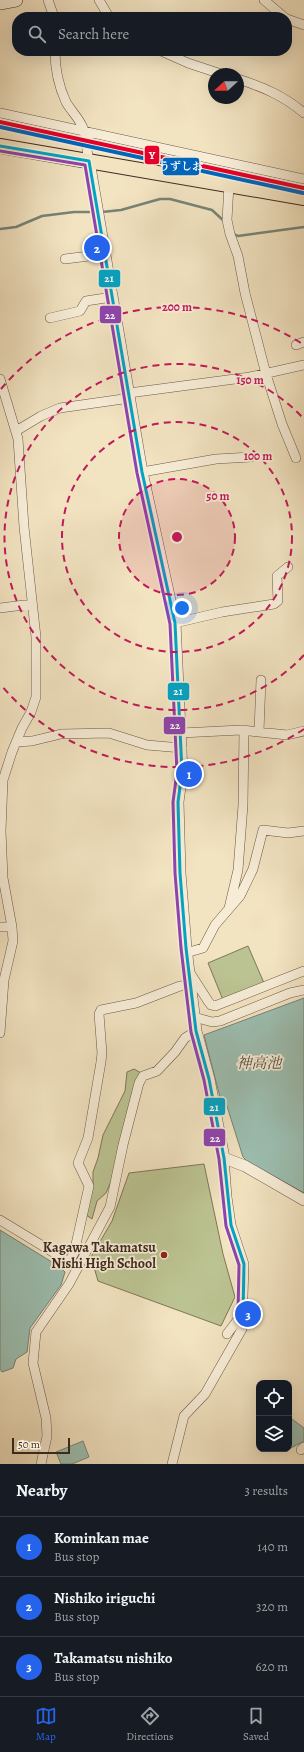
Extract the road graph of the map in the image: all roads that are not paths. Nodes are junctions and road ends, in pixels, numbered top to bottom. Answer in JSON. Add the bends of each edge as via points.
{"nodes":[{"id":1,"x":16,"y":0,"type":"edge"},
{"id":2,"x":48,"y":0,"type":"edge"},
{"id":3,"x":99,"y":0,"type":"edge"},
{"id":4,"x":264,"y":0,"type":"edge"},
{"id":5,"x":0,"y":4,"type":"edge"},
{"id":6,"x":52,"y":12,"type":"edge"},
{"id":7,"x":106,"y":12,"type":"edge"},
{"id":8,"x":278,"y":12,"type":"edge"},
{"id":9,"x":292,"y":20,"type":"edge"},
{"id":10,"x":304,"y":25,"type":"edge"},
{"id":11,"x":56,"y":56,"type":"edge"},
{"id":12,"x":172,"y":56,"type":"edge"},
{"id":13,"x":208,"y":70,"type":"edge"},
{"id":14,"x":244,"y":81,"type":"edge"},
{"id":15,"x":0,"y":113,"type":"edge"},
{"id":16,"x":304,"y":113,"type":"edge"},
{"id":17,"x":84,"y":131,"type":"junction"},
{"id":18,"x":0,"y":146,"type":"edge"},
{"id":19,"x":89,"y":161,"type":"junction"},
{"id":20,"x":304,"y":179,"type":"edge"},
{"id":21,"x":229,"y":185,"type":"junction"},
{"id":22,"x":304,"y":198,"type":"edge"},
{"id":23,"x":105,"y":254,"type":"junction"},
{"id":24,"x":65,"y":259,"type":"dead end"},
{"id":25,"x":112,"y":297,"type":"junction"},
{"id":26,"x":50,"y":318,"type":"dead end"},
{"id":27,"x":304,"y":365,"type":"edge"},
{"id":28,"x":266,"y":374,"type":"junction"},
{"id":29,"x":0,"y":379,"type":"edge"},
{"id":30,"x":129,"y":395,"type":"junction"},
{"id":31,"x":16,"y":431,"type":"junction"},
{"id":32,"x":251,"y":457,"type":"dead end"},
{"id":33,"x":296,"y":458,"type":"dead end"},
{"id":34,"x":142,"y":472,"type":"junction"},
{"id":35,"x":288,"y":567,"type":"dead end"},
{"id":36,"x":32,"y":604,"type":"junction"},
{"id":37,"x":0,"y":608,"type":"edge"},
{"id":38,"x":175,"y":623,"type":"junction"},
{"id":39,"x":261,"y":680,"type":"dead end"},
{"id":40,"x":244,"y":730,"type":"junction"},
{"id":41,"x":259,"y":731,"type":"junction"},
{"id":42,"x":304,"y":731,"type":"edge"},
{"id":43,"x":181,"y":733,"type":"junction"},
{"id":44,"x":16,"y":742,"type":"junction"},
{"id":45,"x":182,"y":748,"type":"junction"},
{"id":46,"x":304,"y":831,"type":"edge"},
{"id":47,"x":229,"y":910,"type":"junction"},
{"id":48,"x":0,"y":927,"type":"edge"},
{"id":49,"x":12,"y":927,"type":"junction"},
{"id":50,"x":186,"y":953,"type":"junction"},
{"id":51,"x":188,"y":970,"type":"junction"},
{"id":52,"x":304,"y":971,"type":"edge"},
{"id":53,"x":190,"y":985,"type":"junction"},
{"id":54,"x":304,"y":990,"type":"edge"},
{"id":55,"x":194,"y":1016,"type":"junction"},
{"id":56,"x":196,"y":1031,"type":"junction"},
{"id":57,"x":0,"y":1033,"type":"edge"},
{"id":58,"x":224,"y":1158,"type":"junction"},
{"id":59,"x":304,"y":1200,"type":"edge"},
{"id":60,"x":0,"y":1220,"type":"edge"},
{"id":61,"x":73,"y":1265,"type":"junction"},
{"id":62,"x":243,"y":1313,"type":"junction"},
{"id":63,"x":227,"y":1334,"type":"dead end"},
{"id":64,"x":41,"y":1464,"type":"edge"},
{"id":65,"x":172,"y":1464,"type":"edge"}],
"edges":[{"from":1,"to":5,"type":"main road"},
{"from":2,"to":6,"type":"street"},
{"from":3,"to":7,"type":"street"},
{"from":4,"to":8,"type":"street"},
{"from":9,"to":10,"type":"street"},
{"from":11,"to":17,"type":"street","via":[[62,90]]},
{"from":12,"to":13,"type":"street"},
{"from":14,"to":16,"type":"street","via":[[279,94]]},
{"from":15,"to":17,"type":"street"},
{"from":17,"to":19,"type":"street"},
{"from":17,"to":20,"type":"street"},
{"from":18,"to":19,"type":"main road"},
{"from":19,"to":21,"type":"main road"},
{"from":19,"to":23,"type":"street"},
{"from":21,"to":22,"type":"main road"},
{"from":21,"to":28,"type":"street","via":[[227,220]]},
{"from":23,"to":24,"type":"street"},
{"from":23,"to":25,"type":"street"},
{"from":25,"to":26,"type":"street","via":[[86,301],[80,311]]},
{"from":25,"to":30,"type":"street"},
{"from":27,"to":28,"type":"street"},
{"from":28,"to":30,"type":"street"},
{"from":28,"to":33,"type":"street"},
{"from":29,"to":31,"type":"street"},
{"from":30,"to":31,"type":"street","via":[[60,408]]},
{"from":30,"to":34,"type":"street"},
{"from":31,"to":36,"type":"street"},
{"from":32,"to":34,"type":"street","via":[[216,459]]},
{"from":34,"to":38,"type":"street"},
{"from":35,"to":38,"type":"street","via":[[277,576],[278,601],[274,604]]},
{"from":36,"to":37,"type":"street"},
{"from":36,"to":44,"type":"street","via":[[36,637],[36,696]]},
{"from":38,"to":43,"type":"street"},
{"from":39,"to":41,"type":"street"},
{"from":40,"to":41,"type":"street"},
{"from":40,"to":43,"type":"street"},
{"from":40,"to":47,"type":"street","via":[[243,805],[238,870]]},
{"from":41,"to":42,"type":"street","via":[[287,735]]},
{"from":43,"to":45,"type":"street"},
{"from":44,"to":45,"type":"street","via":[[61,734],[109,733],[147,745]]},
{"from":44,"to":49,"type":"street","via":[[3,780],[1,831],[3,878]]},
{"from":45,"to":50,"type":"street","via":[[178,802],[180,880]]},
{"from":46,"to":47,"type":"street","via":[[288,833],[264,830],[253,870],[240,896]]},
{"from":47,"to":50,"type":"street","via":[[215,925],[203,948]]},
{"from":48,"to":49,"type":"street"},
{"from":49,"to":57,"type":"street","via":[[13,941],[4,980]]},
{"from":50,"to":51,"type":"street"},
{"from":51,"to":52,"type":"street","via":[[211,1005],[215,1006]]},
{"from":51,"to":53,"type":"street"},
{"from":53,"to":55,"type":"street"},
{"from":53,"to":61,"type":"street","via":[[180,986],[136,1003],[101,1010],[101,1062],[88,1138],[78,1163],[89,1186]]},
{"from":54,"to":55,"type":"street","via":[[212,1022]]},
{"from":55,"to":56,"type":"street"},
{"from":56,"to":58,"type":"street","via":[[209,1079]]},
{"from":56,"to":61,"type":"street","via":[[185,1038],[157,1071],[143,1076],[139,1083],[110,1207],[98,1232]]},
{"from":58,"to":59,"type":"street","via":[[245,1166]]},
{"from":58,"to":62,"type":"street","via":[[231,1225],[244,1264]]},
{"from":60,"to":61,"type":"street"},
{"from":61,"to":64,"type":"street","via":[[69,1284],[36,1332],[33,1363],[46,1418],[47,1436]]},
{"from":62,"to":63,"type":"street"},
{"from":62,"to":65,"type":"street","via":[[242,1330],[209,1388],[184,1416]]}]}
